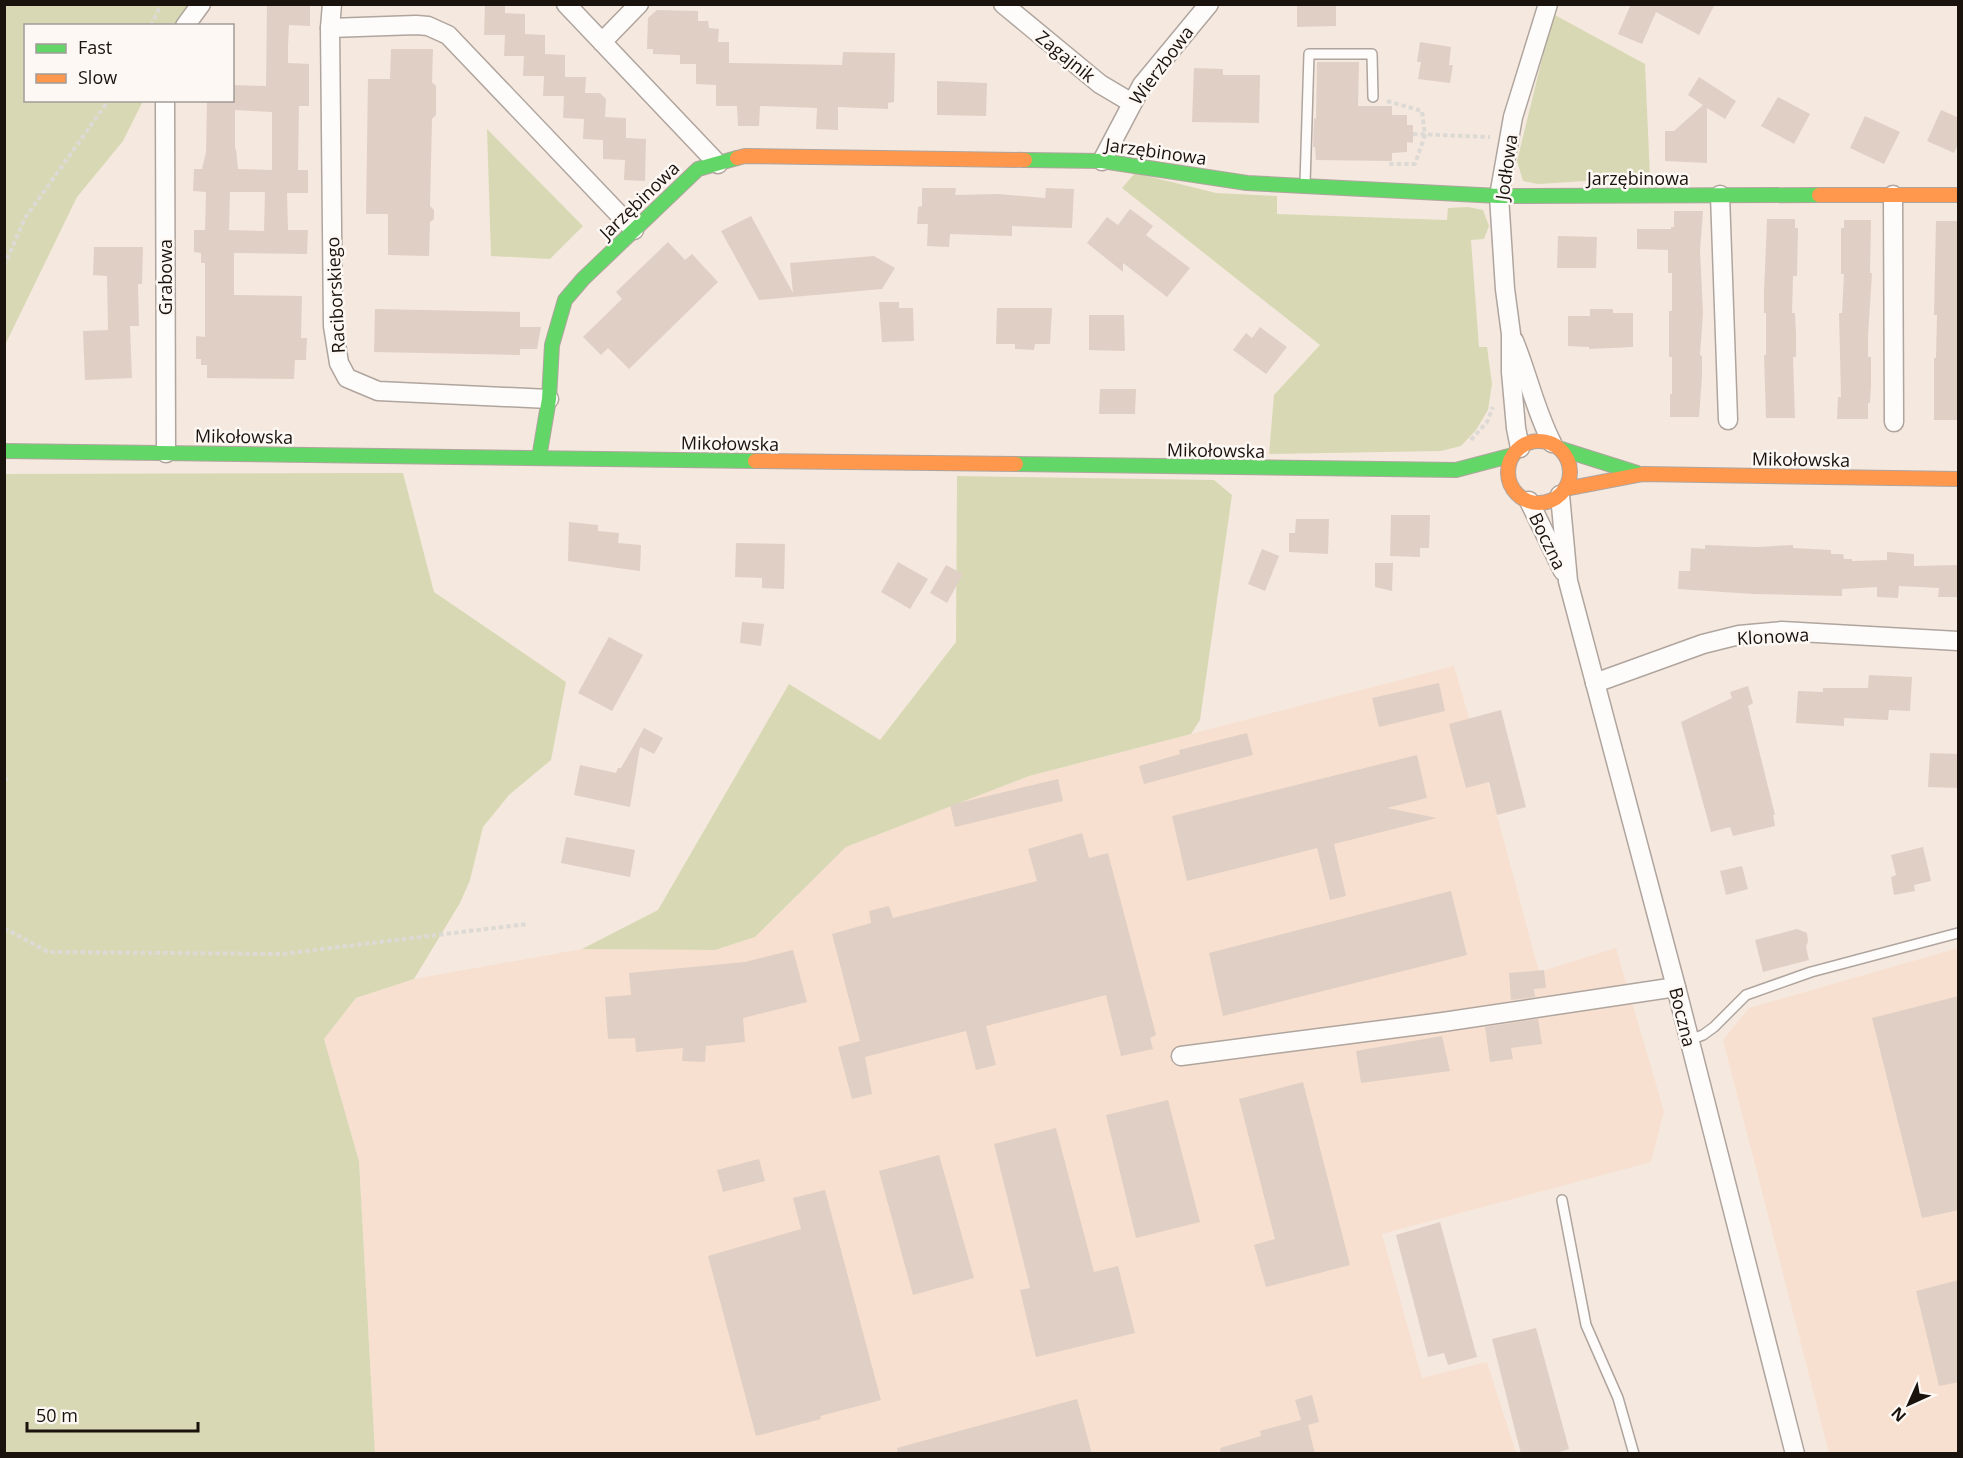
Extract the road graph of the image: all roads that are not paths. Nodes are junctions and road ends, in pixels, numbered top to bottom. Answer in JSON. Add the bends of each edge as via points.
{"nodes":[{"id":1,"x":201,"y":4,"type":"edge"},
{"id":2,"x":332,"y":4,"type":"edge"},
{"id":3,"x":566,"y":4,"type":"edge"},
{"id":4,"x":639,"y":4,"type":"edge"},
{"id":5,"x":1003,"y":4,"type":"edge"},
{"id":6,"x":1209,"y":4,"type":"edge"},
{"id":7,"x":1548,"y":4,"type":"edge"},
{"id":8,"x":186,"y":24,"type":"edge"},
{"id":9,"x":330,"y":28,"type":"junction"},
{"id":10,"x":602,"y":42,"type":"junction"},
{"id":11,"x":1373,"y":97,"type":"road end"},
{"id":12,"x":165,"y":102,"type":"edge"},
{"id":13,"x":1132,"y":102,"type":"junction"},
{"id":14,"x":1102,"y":161,"type":"junction"},
{"id":15,"x":718,"y":164,"type":"junction"},
{"id":16,"x":1305,"y":186,"type":"junction"},
{"id":17,"x":1720,"y":195,"type":"junction"},
{"id":18,"x":1893,"y":195,"type":"junction"},
{"id":19,"x":1959,"y":195,"type":"edge"},
{"id":20,"x":1499,"y":196,"type":"junction"},
{"id":21,"x":634,"y":230,"type":"junction"},
{"id":22,"x":1511,"y":334,"type":"junction"},
{"id":23,"x":549,"y":399,"type":"junction"},
{"id":24,"x":1728,"y":420,"type":"dead end"},
{"id":25,"x":1894,"y":422,"type":"dead end"},
{"id":26,"x":1556,"y":446,"type":"junction"},
{"id":27,"x":4,"y":451,"type":"edge"},
{"id":28,"x":1517,"y":451,"type":"junction"},
{"id":29,"x":165,"y":453,"type":"junction"},
{"id":30,"x":539,"y":458,"type":"junction"},
{"id":31,"x":1456,"y":470,"type":"junction"},
{"id":32,"x":1643,"y":474,"type":"junction"},
{"id":33,"x":1478,"y":476,"type":"dead end"},
{"id":34,"x":1959,"y":479,"type":"edge"},
{"id":35,"x":1562,"y":492,"type":"junction"},
{"id":36,"x":1529,"y":501,"type":"junction"},
{"id":37,"x":1568,"y":581,"type":"junction"},
{"id":38,"x":1959,"y":641,"type":"edge"},
{"id":39,"x":1595,"y":683,"type":"junction"},
{"id":40,"x":1959,"y":933,"type":"edge"},
{"id":41,"x":1676,"y":987,"type":"junction"},
{"id":42,"x":1689,"y":1040,"type":"junction"},
{"id":43,"x":1181,"y":1056,"type":"dead end"},
{"id":44,"x":1562,"y":1200,"type":"dead end"},
{"id":45,"x":1634,"y":1454,"type":"edge"},
{"id":46,"x":1795,"y":1454,"type":"edge"}],
"edges":[{"from":1,"to":8,"type":"street"},
{"from":2,"to":9,"type":"street","name":"Raciborskiego"},
{"from":3,"to":10,"type":"street"},
{"from":4,"to":10,"type":"street"},
{"from":5,"to":13,"type":"street","name":"Zagajnik","via":[[1100,84]]},
{"from":6,"to":13,"type":"street","name":"Wierzbowa"},
{"from":7,"to":20,"type":"street","name":"Jodłowa","via":[[1513,117]]},
{"from":9,"to":21,"type":"street","via":[[416,25],[448,35]]},
{"from":9,"to":23,"type":"street","name":"Raciborskiego","via":[[333,327],[339,363],[347,378],[378,391]]},
{"from":10,"to":15,"type":"street"},
{"from":11,"to":16,"type":"lane","via":[[1372,54],[1309,54]]},
{"from":12,"to":29,"type":"street","name":"Grabowa"},
{"from":13,"to":14,"type":"street","name":"Wierzbowa"},
{"from":14,"to":15,"type":"street","name":"Jarzębinowa","via":[[745,156]]},
{"from":14,"to":16,"type":"street","name":"Jarzębinowa","via":[[1247,183]]},
{"from":15,"to":21,"type":"street","name":"Jarzębinowa","via":[[698,169]]},
{"from":16,"to":20,"type":"street","name":"Jarzębinowa"},
{"from":17,"to":18,"type":"street","name":"Jarzębinowa"},
{"from":17,"to":20,"type":"street","name":"Jarzębinowa"},
{"from":17,"to":24,"type":"street"},
{"from":18,"to":19,"type":"street","name":"Jarzębinowa"},
{"from":18,"to":25,"type":"street"},
{"from":20,"to":22,"type":"street","name":"Jodłowa"},
{"from":21,"to":23,"type":"street","name":"Jarzębinowa","via":[[566,300],[552,345]]},
{"from":22,"to":26,"type":"street","name":"Jodłowa","via":[[1536,410]]},
{"from":22,"to":28,"type":"street","name":"Jodłowa"},
{"from":23,"to":30,"type":"street","name":"Jarzębinowa"},
{"from":26,"to":28,"type":"street","via":[[1535,441]]},
{"from":26,"to":32,"type":"street","name":"Mikołowska"},
{"from":26,"to":35,"type":"street","via":[[1570,468],[1570,479]]},
{"from":27,"to":29,"type":"street","name":"Mikołowska"},
{"from":28,"to":31,"type":"street","name":"Mikołowska"},
{"from":28,"to":36,"type":"street","via":[[1506,483]]},
{"from":29,"to":30,"type":"street","name":"Mikołowska"},
{"from":30,"to":31,"type":"street","name":"Mikołowska"},
{"from":31,"to":33,"type":"street","name":"Mikołowska"},
{"from":32,"to":34,"type":"street","name":"Mikołowska"},
{"from":32,"to":35,"type":"street","name":"Mikołowska"},
{"from":35,"to":36,"type":"street","via":[[1545,502]]},
{"from":35,"to":37,"type":"street","name":"Boczna"},
{"from":36,"to":37,"type":"street","name":"Boczna"},
{"from":37,"to":39,"type":"street","name":"Boczna"},
{"from":38,"to":39,"type":"street","name":"Klonowa","via":[[1782,631],[1739,635]]},
{"from":39,"to":41,"type":"street","name":"Boczna"},
{"from":40,"to":42,"type":"lane","via":[[1811,972],[1746,995],[1703,1035]]},
{"from":41,"to":42,"type":"street","name":"Boczna"},
{"from":41,"to":43,"type":"street"},
{"from":42,"to":46,"type":"street","name":"Boczna"},
{"from":44,"to":45,"type":"lane","via":[[1586,1325],[1618,1398]]}]}
